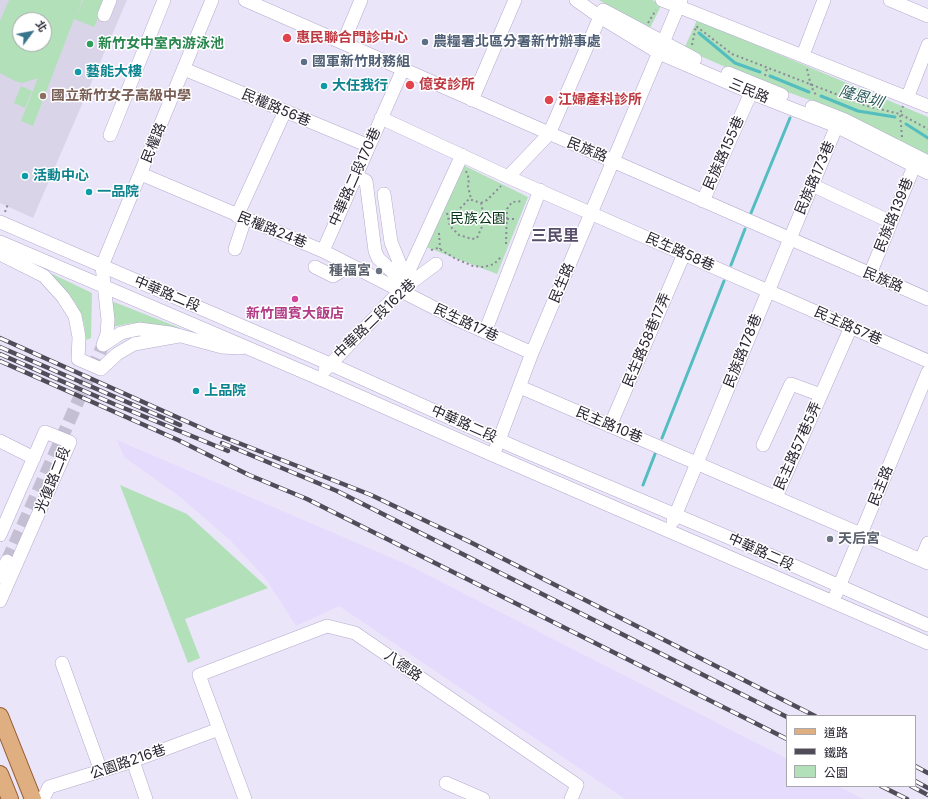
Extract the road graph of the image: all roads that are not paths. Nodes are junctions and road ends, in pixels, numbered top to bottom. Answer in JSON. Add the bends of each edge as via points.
{"nodes":[{"id":1,"x":110,"y":0,"type":"edge"},
{"id":2,"x":164,"y":0,"type":"edge"},
{"id":3,"x":212,"y":0,"type":"edge"},
{"id":4,"x":245,"y":0,"type":"edge"},
{"id":5,"x":361,"y":0,"type":"edge"},
{"id":6,"x":515,"y":0,"type":"edge"},
{"id":7,"x":576,"y":0,"type":"edge"},
{"id":8,"x":591,"y":0,"type":"edge"},
{"id":9,"x":824,"y":0,"type":"edge"},
{"id":10,"x":890,"y":0,"type":"edge"},
{"id":11,"x":680,"y":2,"type":"edge"},
{"id":12,"x":660,"y":3,"type":"edge"},
{"id":13,"x":602,"y":13,"type":"junction"},
{"id":14,"x":104,"y":15,"type":"dead end"},
{"id":15,"x":928,"y":16,"type":"edge"},
{"id":16,"x":343,"y":43,"type":"junction"},
{"id":17,"x":928,"y":45,"type":"edge"},
{"id":18,"x":661,"y":47,"type":"junction"},
{"id":19,"x":804,"y":51,"type":"junction"},
{"id":20,"x":184,"y":69,"type":"junction"},
{"id":21,"x":402,"y":69,"type":"junction"},
{"id":22,"x":757,"y":86,"type":"junction"},
{"id":23,"x":909,"y":93,"type":"junction"},
{"id":24,"x":928,"y":99,"type":"edge"},
{"id":25,"x":472,"y":100,"type":"junction"},
{"id":26,"x":928,"y":106,"type":"edge"},
{"id":27,"x":284,"y":111,"type":"junction"},
{"id":28,"x":381,"y":118,"type":"junction"},
{"id":29,"x":838,"y":122,"type":"junction"},
{"id":30,"x":549,"y":134,"type":"junction"},
{"id":31,"x":110,"y":135,"type":"dead end"},
{"id":32,"x":369,"y":146,"type":"junction"},
{"id":33,"x":460,"y":159,"type":"junction"},
{"id":34,"x":614,"y":161,"type":"junction"},
{"id":35,"x":920,"y":162,"type":"edge"},
{"id":36,"x":928,"y":173,"type":"edge"},
{"id":37,"x":141,"y":174,"type":"junction"},
{"id":38,"x":356,"y":176,"type":"junction"},
{"id":39,"x":507,"y":178,"type":"junction"},
{"id":40,"x":812,"y":185,"type":"junction"},
{"id":41,"x":540,"y":190,"type":"junction"},
{"id":42,"x":384,"y":194,"type":"dead end"},
{"id":43,"x":703,"y":201,"type":"junction"},
{"id":44,"x":592,"y":213,"type":"junction"},
{"id":45,"x":241,"y":218,"type":"junction"},
{"id":46,"x":2,"y":219,"type":"edge"},
{"id":47,"x":891,"y":222,"type":"junction"},
{"id":48,"x":790,"y":239,"type":"junction"},
{"id":49,"x":0,"y":242,"type":"edge"},
{"id":50,"x":235,"y":249,"type":"dead end"},
{"id":51,"x":323,"y":251,"type":"junction"},
{"id":52,"x":0,"y":254,"type":"edge"},
{"id":53,"x":684,"y":254,"type":"junction"},
{"id":54,"x":351,"y":265,"type":"junction"},
{"id":55,"x":426,"y":265,"type":"junction"},
{"id":56,"x":102,"y":266,"type":"junction"},
{"id":57,"x":315,"y":267,"type":"dead end"},
{"id":58,"x":870,"y":274,"type":"junction"},
{"id":59,"x":403,"y":284,"type":"junction"},
{"id":60,"x":104,"y":287,"type":"junction"},
{"id":61,"x":768,"y":291,"type":"junction"},
{"id":62,"x":928,"y":299,"type":"edge"},
{"id":63,"x":851,"y":327,"type":"junction"},
{"id":64,"x":485,"y":332,"type":"junction"},
{"id":65,"x":179,"y":336,"type":"junction"},
{"id":66,"x":249,"y":348,"type":"junction"},
{"id":67,"x":532,"y":353,"type":"junction"},
{"id":68,"x":928,"y":361,"type":"edge"},
{"id":69,"x":330,"y":364,"type":"junction"},
{"id":70,"x":928,"y":372,"type":"edge"},
{"id":71,"x":318,"y":378,"type":"junction"},
{"id":72,"x":520,"y":387,"type":"junction"},
{"id":73,"x":821,"y":395,"type":"junction"},
{"id":74,"x":610,"y":426,"type":"junction"},
{"id":75,"x":0,"y":441,"type":"edge"},
{"id":76,"x":500,"y":441,"type":"junction"},
{"id":77,"x":764,"y":445,"type":"dead end"},
{"id":78,"x":492,"y":455,"type":"junction"},
{"id":79,"x":34,"y":458,"type":"junction"},
{"id":80,"x":697,"y":463,"type":"junction"},
{"id":81,"x":776,"y":496,"type":"junction"},
{"id":82,"x":676,"y":515,"type":"junction"},
{"id":83,"x":669,"y":530,"type":"junction"},
{"id":84,"x":861,"y":533,"type":"junction"},
{"id":85,"x":0,"y":535,"type":"edge"},
{"id":86,"x":928,"y":543,"type":"edge"},
{"id":87,"x":7,"y":561,"type":"tunnel mouth"},
{"id":88,"x":925,"y":562,"type":"edge"},
{"id":89,"x":0,"y":577,"type":"edge"},
{"id":90,"x":839,"y":587,"type":"junction"},
{"id":91,"x":832,"y":600,"type":"junction"},
{"id":92,"x":0,"y":601,"type":"edge"},
{"id":93,"x":928,"y":625,"type":"edge"},
{"id":94,"x":928,"y":643,"type":"edge"},
{"id":95,"x":62,"y":663,"type":"dead end"},
{"id":96,"x":0,"y":716,"type":"edge"},
{"id":97,"x":219,"y":729,"type":"junction"},
{"id":98,"x":0,"y":743,"type":"edge"},
{"id":99,"x":133,"y":761,"type":"junction"},
{"id":100,"x":101,"y":771,"type":"junction"},
{"id":101,"x":0,"y":774,"type":"edge"},
{"id":102,"x":446,"y":783,"type":"dead end"},
{"id":103,"x":0,"y":792,"type":"edge"},
{"id":104,"x":3,"y":799,"type":"edge"},
{"id":105,"x":10,"y":799,"type":"edge"},
{"id":106,"x":23,"y":799,"type":"edge"},
{"id":107,"x":33,"y":799,"type":"edge"},
{"id":108,"x":43,"y":799,"type":"edge"},
{"id":109,"x":146,"y":799,"type":"edge"},
{"id":110,"x":245,"y":799,"type":"edge"},
{"id":111,"x":483,"y":799,"type":"edge"},
{"id":112,"x":571,"y":799,"type":"edge"}],
"edges":[{"from":1,"to":14,"type":"street"},
{"from":2,"to":31,"type":"street"},
{"from":3,"to":20,"type":"street","name":"民權路"},
{"from":4,"to":16,"type":"street","name":"民族路"},
{"from":5,"to":16,"type":"street"},
{"from":6,"to":25,"type":"street"},
{"from":7,"to":13,"type":"street","name":"三民路"},
{"from":8,"to":13,"type":"street","name":"三民路"},
{"from":9,"to":19,"type":"street"},
{"from":10,"to":15,"type":"street"},
{"from":11,"to":12,"type":"street"},
{"from":11,"to":18,"type":"street","name":"民生路"},
{"from":11,"to":19,"type":"street"},
{"from":13,"to":18,"type":"street","name":"三民路"},
{"from":13,"to":30,"type":"street"},
{"from":16,"to":21,"type":"street","name":"民族路"},
{"from":17,"to":23,"type":"street"},
{"from":18,"to":22,"type":"street","name":"三民路"},
{"from":18,"to":34,"type":"street","name":"民生路"},
{"from":19,"to":23,"type":"street"},
{"from":20,"to":27,"type":"street","name":"民權路56巷"},
{"from":20,"to":37,"type":"street","name":"民權路"},
{"from":21,"to":25,"type":"street","name":"民族路"},
{"from":21,"to":28,"type":"street"},
{"from":22,"to":29,"type":"street","name":"三民路"},
{"from":22,"to":43,"type":"street","name":"民族路155巷"},
{"from":23,"to":24,"type":"street"},
{"from":23,"to":26,"type":"street"},
{"from":25,"to":30,"type":"street","name":"民族路"},
{"from":27,"to":32,"type":"street","name":"民權路56巷"},
{"from":27,"to":45,"type":"street"},
{"from":28,"to":32,"type":"street","name":"中華路二段170巷"},
{"from":28,"to":33,"type":"street","name":"中華路二段170巷"},
{"from":29,"to":35,"type":"street","name":"三民路"},
{"from":29,"to":40,"type":"street","name":"民族路173巷"},
{"from":30,"to":34,"type":"street","name":"民族路"},
{"from":30,"to":39,"type":"street"},
{"from":32,"to":38,"type":"street","name":"中華路二段170巷"},
{"from":33,"to":39,"type":"street","name":"中華路二段170巷"},
{"from":33,"to":55,"type":"street","via":[[441,202]]},
{"from":34,"to":43,"type":"street","name":"民族路"},
{"from":34,"to":44,"type":"street","name":"民生路"},
{"from":35,"to":36,"type":"street","name":"三民路"},
{"from":35,"to":47,"type":"street","name":"民族路139巷"},
{"from":37,"to":45,"type":"street","name":"民權路24巷"},
{"from":37,"to":56,"type":"street","name":"民權路"},
{"from":38,"to":51,"type":"street","name":"中華路二段170巷"},
{"from":38,"to":59,"type":"street","via":[[366,180],[378,258]]},
{"from":39,"to":41,"type":"street","name":"中華路二段170巷"},
{"from":40,"to":47,"type":"street"},
{"from":40,"to":48,"type":"street","name":"民族路173巷"},
{"from":41,"to":44,"type":"street","name":"民生路58巷"},
{"from":41,"to":64,"type":"street"},
{"from":42,"to":59,"type":"street","via":[[391,242]]},
{"from":43,"to":48,"type":"street","name":"民族路"},
{"from":44,"to":53,"type":"street","name":"民生路58巷"},
{"from":44,"to":67,"type":"street","name":"民生路"},
{"from":45,"to":50,"type":"street"},
{"from":45,"to":51,"type":"street","name":"民權路24巷"},
{"from":46,"to":56,"type":"street","name":"中華路二段"},
{"from":47,"to":58,"type":"street","name":"民族路139巷"},
{"from":48,"to":58,"type":"street","name":"民族路"},
{"from":48,"to":61,"type":"street","name":"民族路178巷"},
{"from":49,"to":60,"type":"street","name":"中華路二段"},
{"from":51,"to":54,"type":"street","name":"民權路24巷"},
{"from":52,"to":65,"type":"street","via":[[44,276],[63,297],[75,316],[79,337],[78,359],[101,368],[134,344]]},
{"from":53,"to":61,"type":"street","name":"民生路58巷"},
{"from":53,"to":74,"type":"street","name":"民生路58巷17弄"},
{"from":54,"to":57,"type":"street","via":[[333,276]]},
{"from":54,"to":59,"type":"street","name":"民權路24巷"},
{"from":55,"to":59,"type":"street","name":"中華路二段162巷"},
{"from":55,"to":59,"type":"street"},
{"from":56,"to":60,"type":"street","name":"民權路"},
{"from":56,"to":69,"type":"street","name":"中華路二段"},
{"from":58,"to":62,"type":"street","name":"民族路"},
{"from":59,"to":64,"type":"street","name":"民生路17巷","via":[[454,318]]},
{"from":59,"to":69,"type":"street","name":"中華路二段162巷"},
{"from":60,"to":65,"type":"street","via":[[108,320],[103,345],[121,333],[139,329]]},
{"from":60,"to":66,"type":"street","name":"中華路二段"},
{"from":61,"to":63,"type":"street","name":"民主路57巷"},
{"from":61,"to":80,"type":"street","name":"民族路178巷"},
{"from":63,"to":68,"type":"street","name":"民主路57巷"},
{"from":63,"to":73,"type":"street","name":"民主路57巷5弄"},
{"from":64,"to":67,"type":"street","name":"民生路17巷"},
{"from":65,"to":66,"type":"street","via":[[222,347]]},
{"from":66,"to":71,"type":"street","name":"中華路二段"},
{"from":67,"to":72,"type":"street","name":"民生路"},
{"from":69,"to":71,"type":"street","name":"中華路二段162巷"},
{"from":69,"to":76,"type":"street","name":"中華路二段"},
{"from":70,"to":84,"type":"street","name":"民主路"},
{"from":71,"to":78,"type":"street","name":"中華路二段"},
{"from":72,"to":74,"type":"street","name":"民主路10巷"},
{"from":72,"to":76,"type":"street","name":"民生路"},
{"from":73,"to":77,"type":"street","name":"民主路57巷5弄","via":[[791,384]]},
{"from":73,"to":81,"type":"street","name":"民主路57巷5弄"},
{"from":74,"to":80,"type":"street","name":"民主路10巷"},
{"from":75,"to":79,"type":"street"},
{"from":76,"to":78,"type":"street","name":"民生路"},
{"from":76,"to":82,"type":"street","name":"中華路二段"},
{"from":78,"to":83,"type":"street","name":"中華路二段"},
{"from":79,"to":85,"type":"street","name":"光復路二段"},
{"from":79,"to":92,"type":"street","name":"光復路二段","via":[[45,432],[70,442]]},
{"from":80,"to":81,"type":"street"},
{"from":80,"to":82,"type":"street","name":"民族路178巷"},
{"from":81,"to":84,"type":"street"},
{"from":82,"to":83,"type":"street","name":"民族路178巷"},
{"from":82,"to":90,"type":"street","name":"中華路二段"},
{"from":83,"to":91,"type":"street","name":"中華路二段"},
{"from":84,"to":88,"type":"street"},
{"from":84,"to":90,"type":"street","name":"民主路"},
{"from":86,"to":88,"type":"street"},
{"from":87,"to":89,"type":"street"},
{"from":90,"to":91,"type":"street","name":"民主路"},
{"from":90,"to":93,"type":"street","name":"中華路二段"},
{"from":91,"to":94,"type":"street","name":"中華路二段"},
{"from":95,"to":100,"type":"street"},
{"from":96,"to":107,"type":"main road"},
{"from":97,"to":99,"type":"street","name":"公園路216巷"},
{"from":97,"to":110,"type":"street"},
{"from":97,"to":112,"type":"street","name":"八德路","via":[[199,675],[327,626],[355,633],[577,785]]},
{"from":98,"to":106,"type":"main road"},
{"from":99,"to":100,"type":"street","name":"公園路216巷"},
{"from":99,"to":109,"type":"street"},
{"from":100,"to":108,"type":"street","name":"公園路216巷","via":[[49,787]]},
{"from":101,"to":105,"type":"main road"},
{"from":102,"to":111,"type":"street"},
{"from":103,"to":104,"type":"main road"}]}
